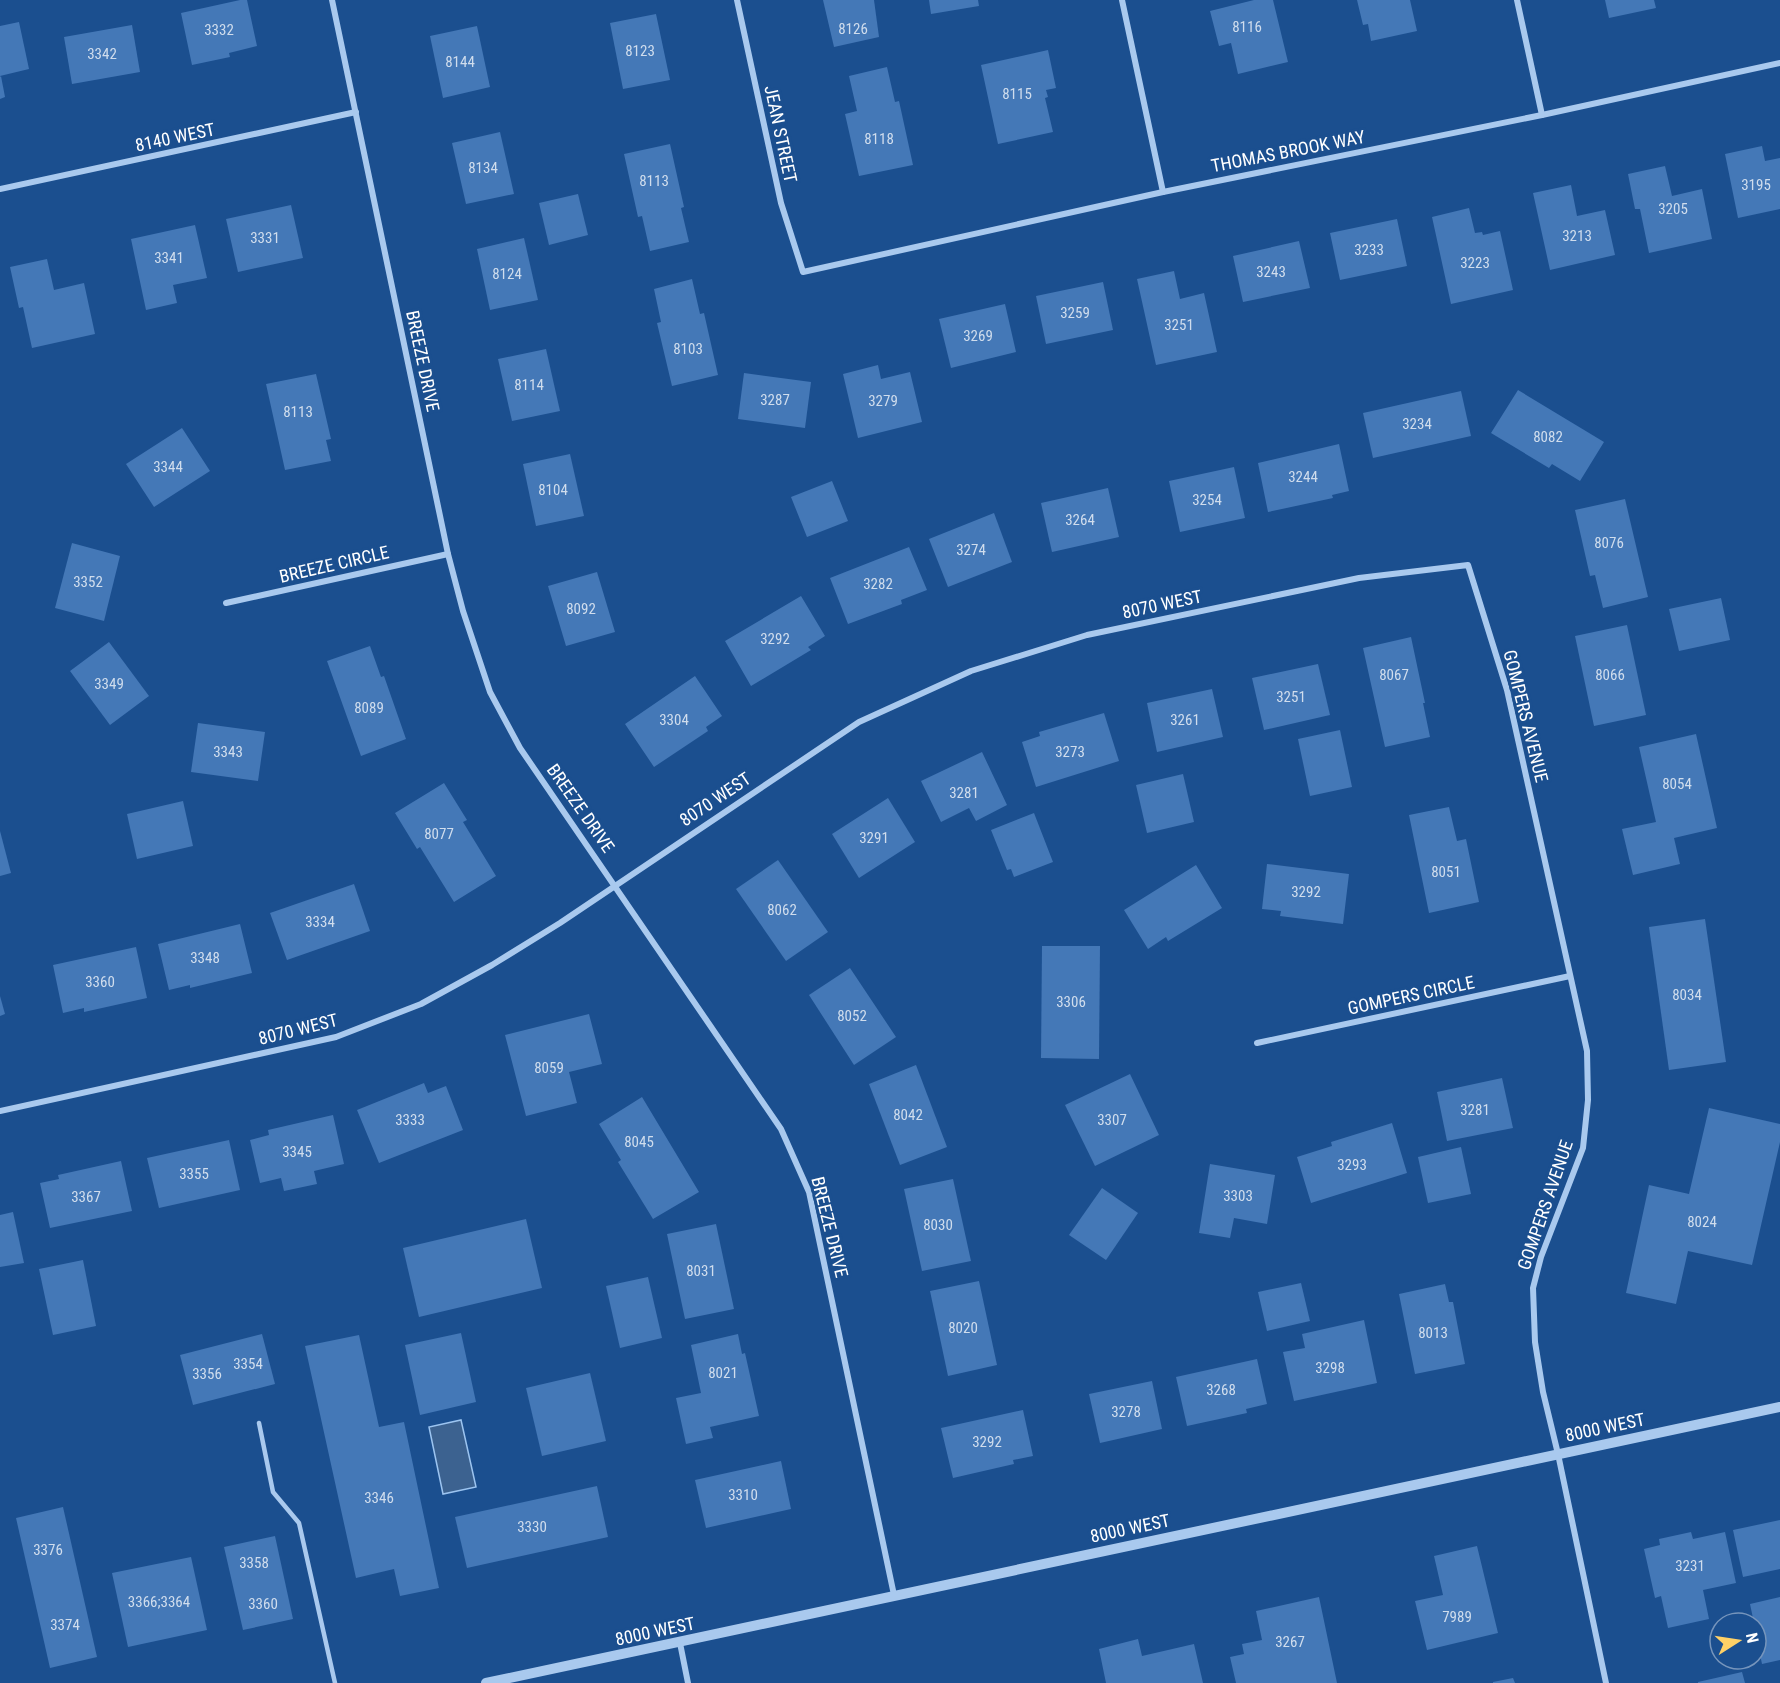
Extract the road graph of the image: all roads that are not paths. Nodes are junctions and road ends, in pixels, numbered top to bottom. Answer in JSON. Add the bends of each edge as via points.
{"nodes":[{"id":1,"x":332,"y":0,"type":"edge"},
{"id":2,"x":737,"y":0,"type":"edge"},
{"id":3,"x":1122,"y":0,"type":"edge"},
{"id":4,"x":1517,"y":0,"type":"edge"},
{"id":5,"x":1780,"y":63,"type":"edge"},
{"id":6,"x":356,"y":112,"type":"junction"},
{"id":7,"x":1542,"y":115,"type":"junction"},
{"id":8,"x":0,"y":189,"type":"edge"},
{"id":9,"x":1162,"y":192,"type":"junction"},
{"id":10,"x":803,"y":272,"type":"joint"},
{"id":11,"x":448,"y":554,"type":"junction"},
{"id":12,"x":1468,"y":565,"type":"joint"},
{"id":13,"x":226,"y":603,"type":"dead end"},
{"id":14,"x":615,"y":884,"type":"junction"},
{"id":15,"x":1570,"y":976,"type":"junction"},
{"id":16,"x":1257,"y":1043,"type":"dead end"},
{"id":17,"x":0,"y":1111,"type":"edge"},
{"id":18,"x":1780,"y":1407,"type":"edge"},
{"id":19,"x":259,"y":1423,"type":"dead end"},
{"id":20,"x":1558,"y":1454,"type":"junction"},
{"id":21,"x":894,"y":1594,"type":"junction"},
{"id":22,"x":680,"y":1643,"type":"junction"},
{"id":23,"x":335,"y":1683,"type":"edge"},
{"id":24,"x":486,"y":1683,"type":"edge"},
{"id":25,"x":687,"y":1683,"type":"edge"},
{"id":26,"x":1606,"y":1683,"type":"edge"}],
"edges":[{"from":1,"to":6,"type":"street","name":"BREEZE DRIVE"},
{"from":2,"to":10,"type":"street","name":"JEAN STREET","via":[[781,203]]},
{"from":3,"to":9,"type":"street"},
{"from":4,"to":7,"type":"street"},
{"from":5,"to":7,"type":"street","name":"THOMAS BROOK WAY"},
{"from":6,"to":8,"type":"street","name":"8140 WEST"},
{"from":6,"to":11,"type":"street","name":"BREEZE DRIVE"},
{"from":7,"to":9,"type":"street","name":"THOMAS BROOK WAY"},
{"from":9,"to":10,"type":"street","name":"THOMAS BROOK WAY"},
{"from":11,"to":13,"type":"street","name":"BREEZE CIRCLE"},
{"from":11,"to":14,"type":"street","name":"BREEZE DRIVE","via":[[490,692],[520,748]]},
{"from":12,"to":14,"type":"street","name":"8070 WEST","via":[[1359,578],[1087,634],[971,670],[859,722]]},
{"from":12,"to":15,"type":"street","name":"GOMPERS AVENUE","via":[[1507,690]]},
{"from":14,"to":17,"type":"street","name":"8070 WEST","via":[[560,923],[421,1004],[336,1037]]},
{"from":14,"to":21,"type":"street","name":"BREEZE DRIVE","via":[[781,1129],[809,1192]]},
{"from":15,"to":16,"type":"street","name":"GOMPERS CIRCLE"},
{"from":15,"to":20,"type":"street","name":"GOMPERS AVENUE","via":[[1587,1051],[1588,1100],[1583,1148],[1533,1288],[1535,1342]]},
{"from":18,"to":20,"type":"street","name":"8000 WEST"},
{"from":19,"to":23,"type":"lane","via":[[273,1492],[299,1523]]},
{"from":20,"to":21,"type":"street","name":"8000 WEST"},
{"from":20,"to":26,"type":"street","name":"GOMPERS AVENUE"},
{"from":21,"to":22,"type":"street","name":"8000 WEST"},
{"from":22,"to":24,"type":"street","name":"8000 WEST"},
{"from":22,"to":25,"type":"street"}]}
